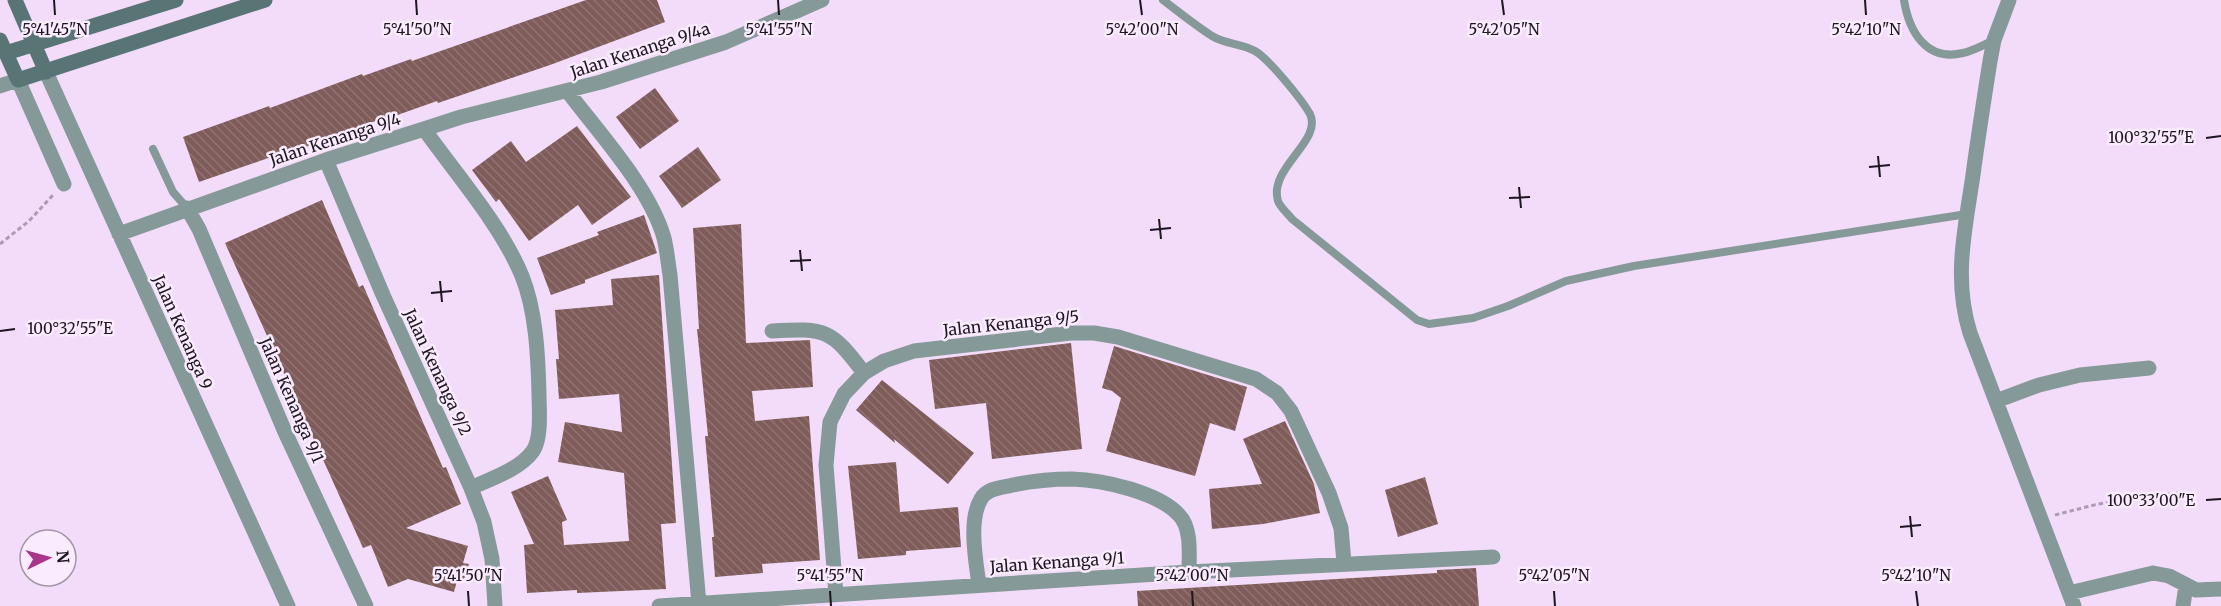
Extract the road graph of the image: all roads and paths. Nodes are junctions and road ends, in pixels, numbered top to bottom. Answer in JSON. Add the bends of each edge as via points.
{"nodes":[{"id":1,"x":15,"y":0,"type":"edge"},
{"id":2,"x":176,"y":0,"type":"edge"},
{"id":3,"x":265,"y":0,"type":"edge"},
{"id":4,"x":822,"y":0,"type":"edge"},
{"id":5,"x":1163,"y":0,"type":"edge"},
{"id":6,"x":1904,"y":0,"type":"edge"},
{"id":7,"x":2009,"y":0,"type":"edge"},
{"id":8,"x":1994,"y":40,"type":"junction"},
{"id":9,"x":34,"y":44,"type":"junction"},
{"id":10,"x":2,"y":50,"type":"edge"},
{"id":11,"x":46,"y":72,"type":"junction"},
{"id":12,"x":18,"y":80,"type":"junction"},
{"id":13,"x":0,"y":86,"type":"edge"},
{"id":14,"x":568,"y":92,"type":"junction"},
{"id":15,"x":424,"y":129,"type":"junction"},
{"id":16,"x":153,"y":149,"type":"dead end"},
{"id":17,"x":326,"y":160,"type":"junction"},
{"id":18,"x":64,"y":184,"type":"joint"},
{"id":19,"x":187,"y":208,"type":"junction"},
{"id":20,"x":1966,"y":214,"type":"junction"},
{"id":21,"x":119,"y":234,"type":"junction"},
{"id":22,"x":0,"y":244,"type":"edge"},
{"id":23,"x":772,"y":331,"type":"dead end"},
{"id":24,"x":2149,"y":368,"type":"dead end"},
{"id":25,"x":864,"y":373,"type":"junction"},
{"id":26,"x":1996,"y":401,"type":"junction"},
{"id":27,"x":471,"y":488,"type":"junction"},
{"id":28,"x":2185,"y":492,"type":"dead end"},
{"id":29,"x":2042,"y":519,"type":"junction"},
{"id":30,"x":1494,"y":557,"type":"dead end"},
{"id":31,"x":1344,"y":563,"type":"junction"},
{"id":32,"x":1190,"y":572,"type":"junction"},
{"id":33,"x":979,"y":585,"type":"junction"},
{"id":34,"x":2186,"y":585,"type":"junction"},
{"id":35,"x":2221,"y":589,"type":"edge"},
{"id":36,"x":836,"y":595,"type":"junction"},
{"id":37,"x":2071,"y":599,"type":"edge"},
{"id":38,"x":699,"y":604,"type":"junction"},
{"id":39,"x":288,"y":606,"type":"edge"},
{"id":40,"x":366,"y":606,"type":"edge"},
{"id":41,"x":495,"y":606,"type":"edge"},
{"id":42,"x":659,"y":606,"type":"edge"},
{"id":43,"x":2184,"y":606,"type":"edge"}],
"edges":[{"from":1,"to":9,"type":"street"},
{"from":2,"to":9,"type":"street"},
{"from":3,"to":11,"type":"street"},
{"from":4,"to":14,"type":"street","name":"Jalan Kenanga 9/4a","via":[[726,42]]},
{"from":5,"to":20,"type":"lane","via":[[1214,37],[1254,50],[1301,102],[1311,116],[1311,134],[1281,176],[1278,202],[1292,219],[1417,320],[1429,324],[1473,318],[1566,281],[1634,266]]},
{"from":6,"to":8,"type":"lane","via":[[1913,33],[1939,53],[1964,53]]},
{"from":7,"to":8,"type":"street"},
{"from":8,"to":20,"type":"street"},
{"from":9,"to":10,"type":"street"},
{"from":9,"to":11,"type":"street"},
{"from":10,"to":12,"type":"street"},
{"from":11,"to":12,"type":"street"},
{"from":11,"to":21,"type":"street","name":"Jalan Kenanga 9"},
{"from":12,"to":13,"type":"street"},
{"from":12,"to":18,"type":"street"},
{"from":14,"to":15,"type":"street","name":"Jalan Kenanga 9/4"},
{"from":14,"to":38,"type":"street","via":[[633,177],[650,204],[663,237],[670,275]]},
{"from":15,"to":17,"type":"street","name":"Jalan Kenanga 9/4"},
{"from":15,"to":27,"type":"street","via":[[499,233],[522,277],[533,318],[540,422],[535,449],[520,464]]},
{"from":16,"to":19,"type":"lane","via":[[173,192]]},
{"from":17,"to":19,"type":"street","name":"Jalan Kenanga 9/4"},
{"from":17,"to":27,"type":"street","name":"Jalan Kenanga 9/2"},
{"from":18,"to":22,"type":"path"},
{"from":19,"to":21,"type":"street","name":"Jalan Kenanga 9/4"},
{"from":19,"to":40,"type":"street","name":"Jalan Kenanga 9/1"},
{"from":20,"to":26,"type":"street","via":[[1961,255],[1963,310]]},
{"from":21,"to":39,"type":"street","name":"Jalan Kenanga 9"},
{"from":23,"to":25,"type":"street","via":[[809,329],[826,334],[843,346]]},
{"from":24,"to":26,"type":"street","via":[[2080,375]]},
{"from":25,"to":31,"type":"street","name":"Jalan Kenanga 9/5","via":[[914,351],[1094,333],[1256,379],[1277,393],[1291,411],[1335,510]]},
{"from":25,"to":36,"type":"street","name":"Jalan Kenanga 9/5","via":[[844,394],[830,422],[826,465]]},
{"from":26,"to":29,"type":"street"},
{"from":27,"to":41,"type":"street","name":"Jalan Kenanga 9/2","via":[[490,550]]},
{"from":28,"to":29,"type":"path","via":[[2098,504]]},
{"from":29,"to":37,"type":"street"},
{"from":30,"to":31,"type":"street","name":"Jalan Kenanga 9/1"},
{"from":31,"to":32,"type":"street","name":"Jalan Kenanga 9/1"},
{"from":32,"to":33,"type":"street","name":"Jalan Kenanga 9/1"},
{"from":32,"to":33,"type":"street","via":[[1188,536],[1181,516],[1164,501],[1120,487],[1073,479],[1033,481],[991,490],[981,498],[974,530]]},
{"from":33,"to":36,"type":"street","name":"Jalan Kenanga 9/1"},
{"from":34,"to":35,"type":"street","via":[[2196,590]]},
{"from":34,"to":37,"type":"street","via":[[2153,573]]},
{"from":34,"to":43,"type":"street"},
{"from":36,"to":38,"type":"street","name":"Jalan Kenanga 9/1"},
{"from":38,"to":42,"type":"street","name":"Jalan Kenanga 9/1"}]}
